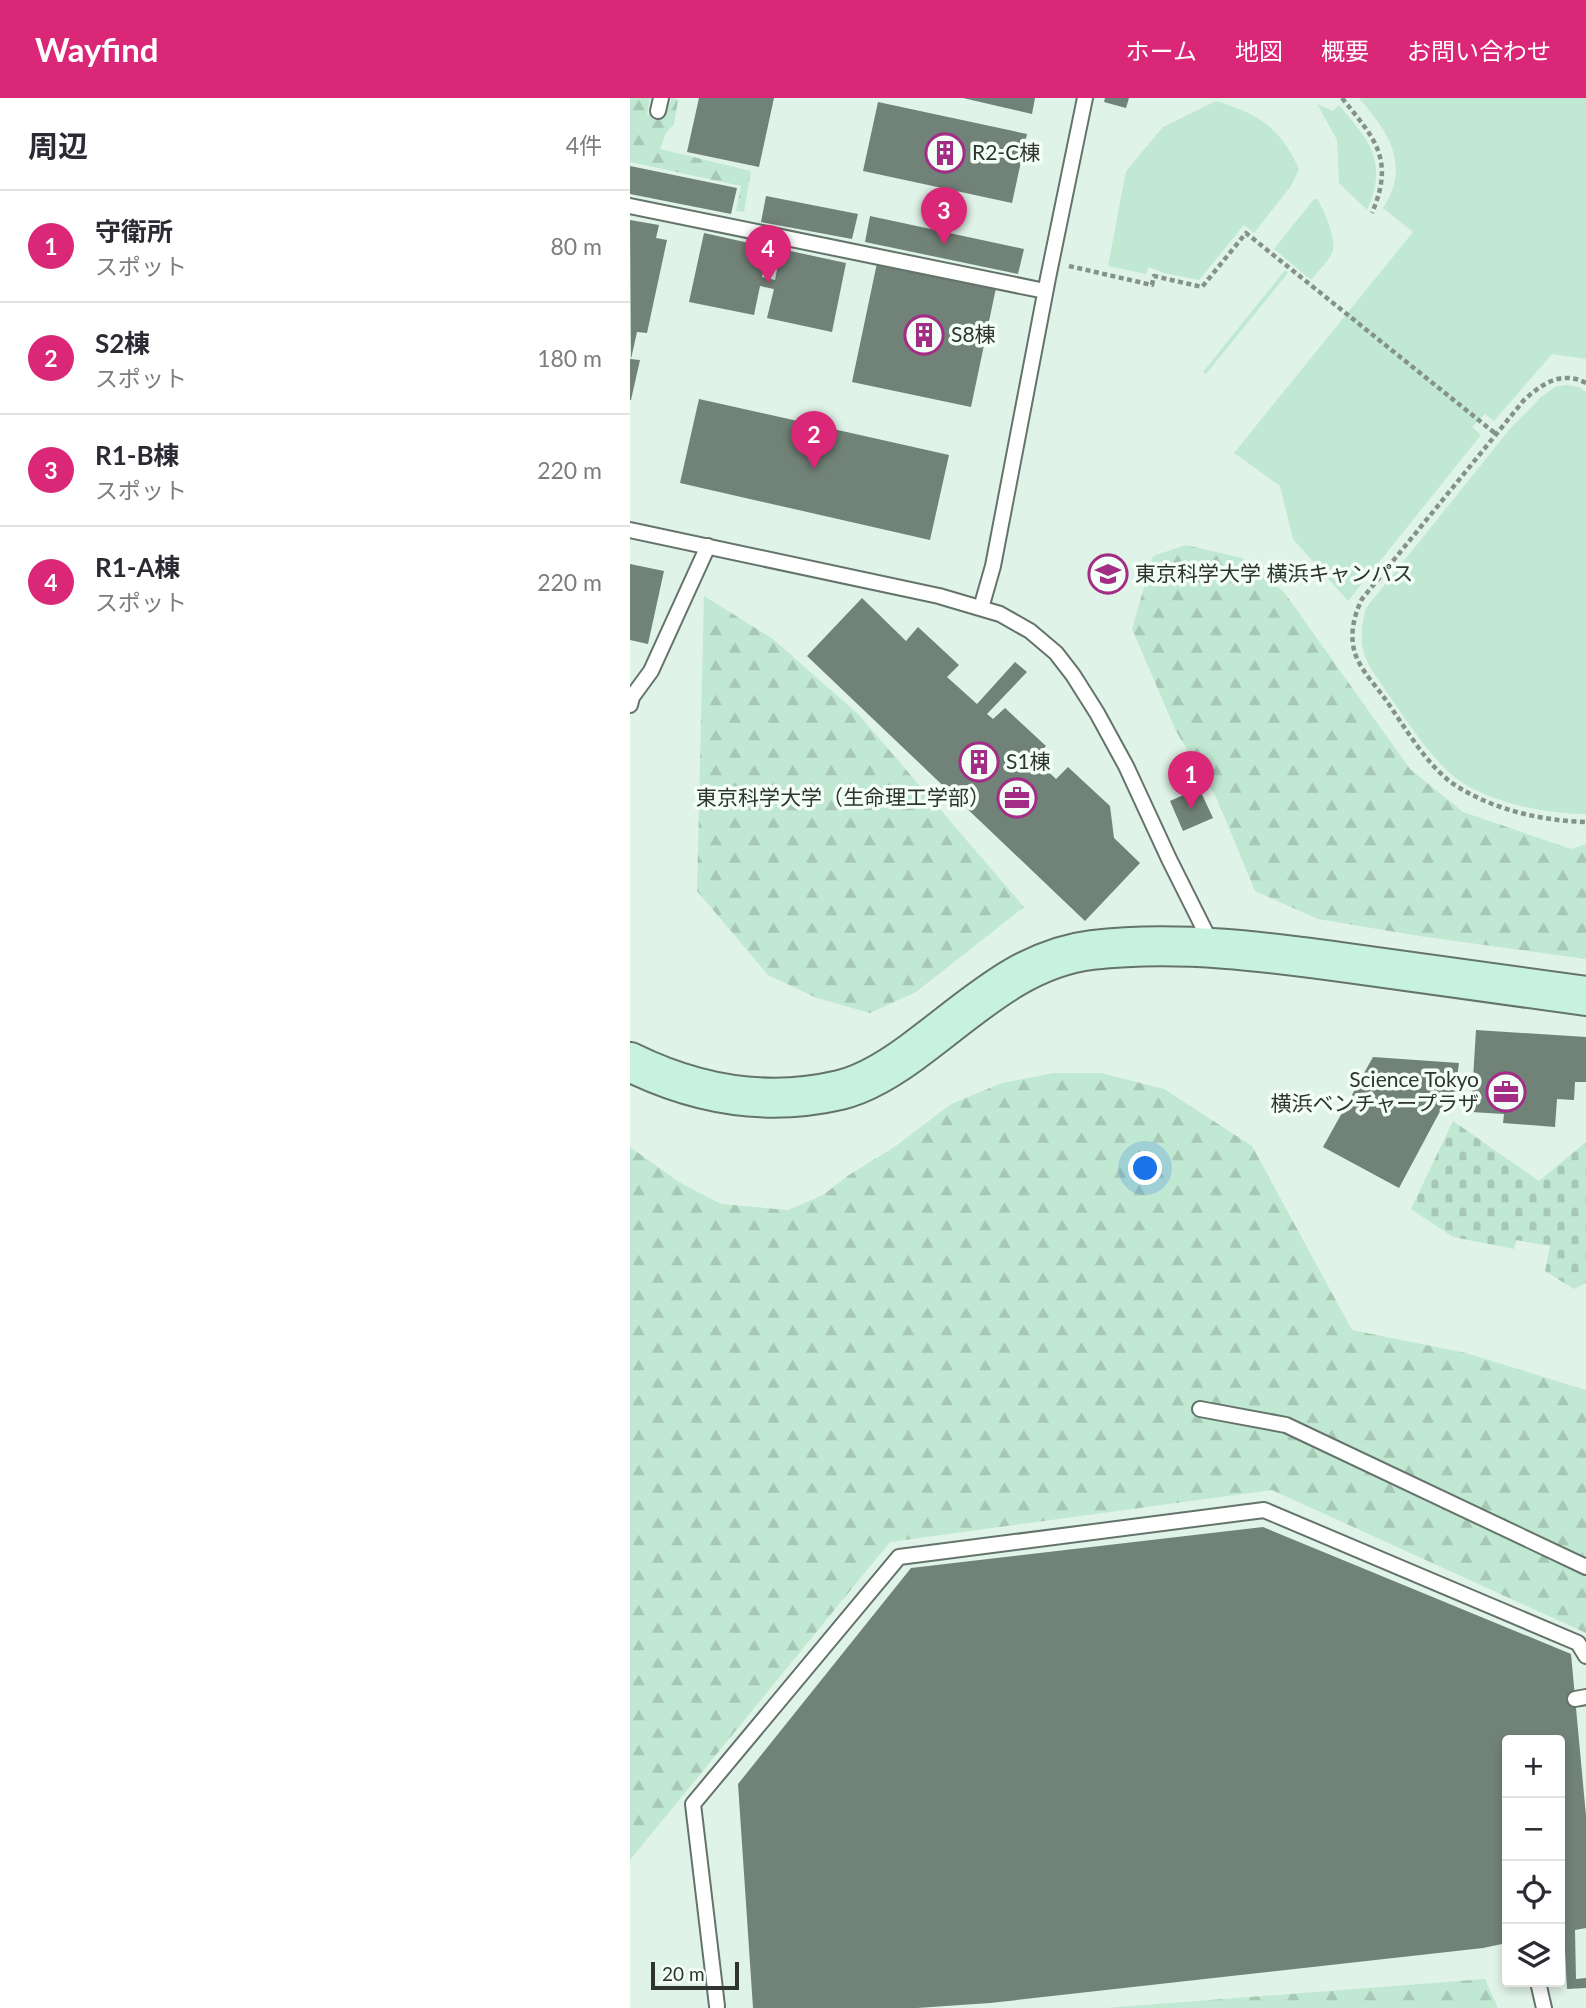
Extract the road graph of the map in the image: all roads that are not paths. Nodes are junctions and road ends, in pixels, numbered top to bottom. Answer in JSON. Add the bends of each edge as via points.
{"nodes":[{"id":1,"x":1085,"y":98,"type":"edge"},
{"id":2,"x":630,"y":206,"type":"edge"},
{"id":3,"x":1045,"y":291,"type":"junction"},
{"id":4,"x":630,"y":530,"type":"edge"},
{"id":5,"x":708,"y":547,"type":"junction"},
{"id":6,"x":981,"y":608,"type":"junction"},
{"id":7,"x":630,"y":705,"type":"edge"},
{"id":8,"x":1213,"y":947,"type":"junction"},
{"id":9,"x":1586,"y":996,"type":"edge"},
{"id":10,"x":630,"y":1062,"type":"edge"},
{"id":11,"x":1200,"y":1409,"type":"dead end"},
{"id":12,"x":1586,"y":1567,"type":"edge"},
{"id":13,"x":1586,"y":1656,"type":"edge"},
{"id":14,"x":1539,"y":1987,"type":"edge"},
{"id":15,"x":717,"y":2006,"type":"dead end"},
{"id":16,"x":1544,"y":2008,"type":"edge"}],
"edges":[{"from":1,"to":3,"type":"lane"},
{"from":2,"to":3,"type":"lane"},
{"from":3,"to":6,"type":"lane"},
{"from":4,"to":5,"type":"lane"},
{"from":5,"to":6,"type":"lane"},
{"from":5,"to":7,"type":"lane","via":[[651,671]]},
{"from":6,"to":8,"type":"lane","via":[[1030,631],[1073,675],[1126,766]]},
{"from":8,"to":9,"type":"street"},
{"from":8,"to":10,"type":"street","via":[[1090,950],[1047,960],[1003,983],[889,1067],[841,1090],[768,1099],[732,1095],[697,1089]]},
{"from":11,"to":12,"type":"lane","via":[[1286,1425]]},
{"from":13,"to":15,"type":"lane","via":[[1578,1643],[1264,1510],[899,1557],[694,1804]]},
{"from":14,"to":16,"type":"lane"}]}
